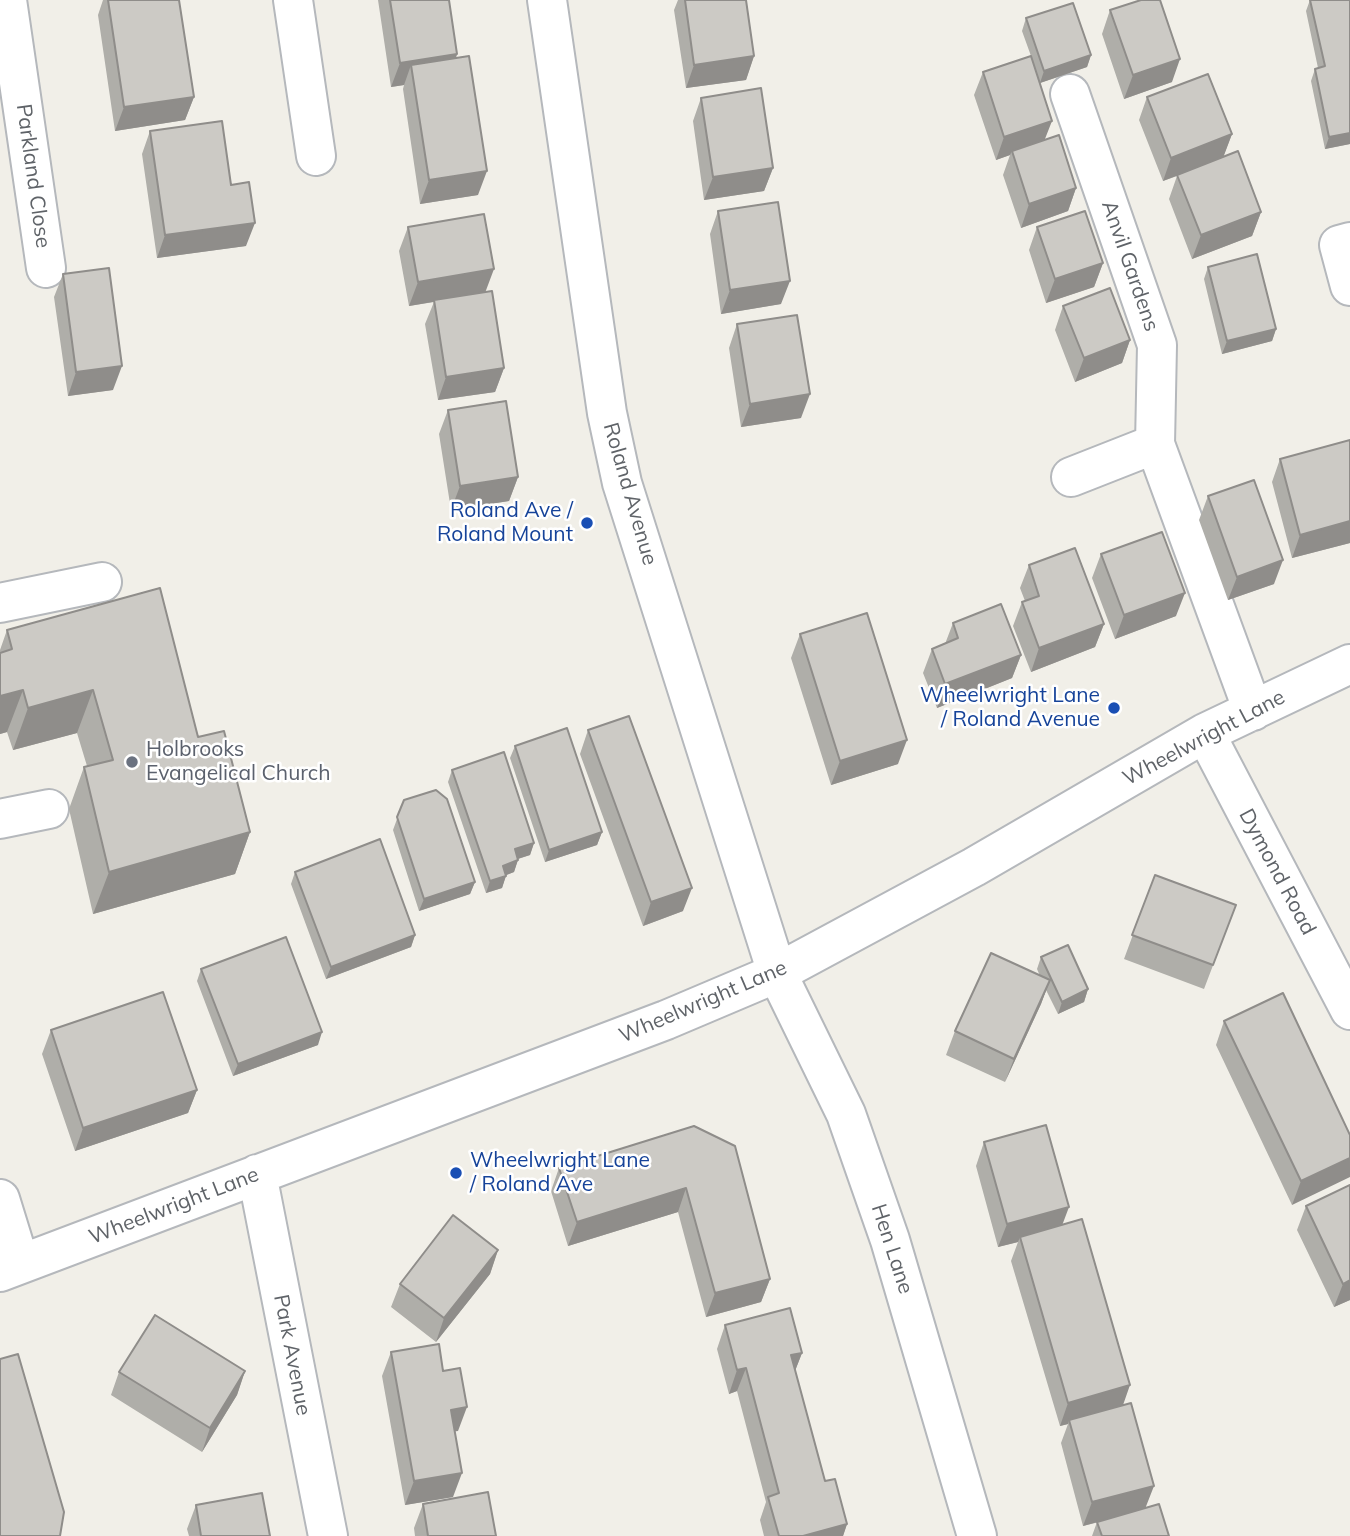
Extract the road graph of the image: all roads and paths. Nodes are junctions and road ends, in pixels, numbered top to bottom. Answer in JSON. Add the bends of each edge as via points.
{"nodes":[{"id":1,"x":7,"y":0,"type":"edge"},
{"id":2,"x":293,"y":0,"type":"edge"},
{"id":3,"x":547,"y":0,"type":"edge"},
{"id":4,"x":1070,"y":94,"type":"dead end"},
{"id":5,"x":316,"y":156,"type":"dead end"},
{"id":6,"x":1350,"y":242,"type":"edge"},
{"id":7,"x":46,"y":268,"type":"dead end"},
{"id":8,"x":1350,"y":286,"type":"edge"},
{"id":9,"x":1155,"y":444,"type":"junction"},
{"id":10,"x":1071,"y":477,"type":"dead end"},
{"id":11,"x":102,"y":582,"type":"dead end"},
{"id":12,"x":0,"y":603,"type":"edge"},
{"id":13,"x":1350,"y":664,"type":"edge"},
{"id":14,"x":1252,"y":710,"type":"junction"},
{"id":15,"x":1205,"y":733,"type":"junction"},
{"id":16,"x":48,"y":809,"type":"dead end"},
{"id":17,"x":0,"y":819,"type":"edge"},
{"id":18,"x":777,"y":973,"type":"junction"},
{"id":19,"x":1350,"y":1010,"type":"edge"},
{"id":20,"x":257,"y":1174,"type":"junction"},
{"id":21,"x":0,"y":1199,"type":"edge"},
{"id":22,"x":10,"y":1268,"type":"edge"},
{"id":23,"x":328,"y":1536,"type":"edge"},
{"id":24,"x":977,"y":1536,"type":"edge"}],
"edges":[{"from":1,"to":7,"type":"street","name":"Parkland Close"},
{"from":2,"to":5,"type":"street"},
{"from":3,"to":18,"type":"street","name":"Roland Avenue","via":[[607,413],[622,483]]},
{"from":4,"to":9,"type":"street","name":"Anvil Gardens","via":[[1157,345]]},
{"from":6,"to":8,"type":"street","via":[[1339,244]]},
{"from":9,"to":10,"type":"street"},
{"from":9,"to":14,"type":"street","name":"Anvil Gardens"},
{"from":11,"to":12,"type":"street"},
{"from":13,"to":14,"type":"street","name":"Wheelwright Lane"},
{"from":14,"to":15,"type":"street","name":"Wheelwright Lane"},
{"from":15,"to":18,"type":"street","name":"Wheelwright Lane","via":[[974,867]]},
{"from":15,"to":19,"type":"street","name":"Dymond Road"},
{"from":16,"to":17,"type":"street"},
{"from":18,"to":20,"type":"street","name":"Wheelwright Lane","via":[[666,1020]]},
{"from":18,"to":24,"type":"street","name":"Hen Lane","via":[[846,1114],[890,1240]]},
{"from":20,"to":22,"type":"street","name":"Wheelwright Lane"},
{"from":20,"to":23,"type":"street","name":"Park Avenue"},
{"from":21,"to":22,"type":"street"}]}
